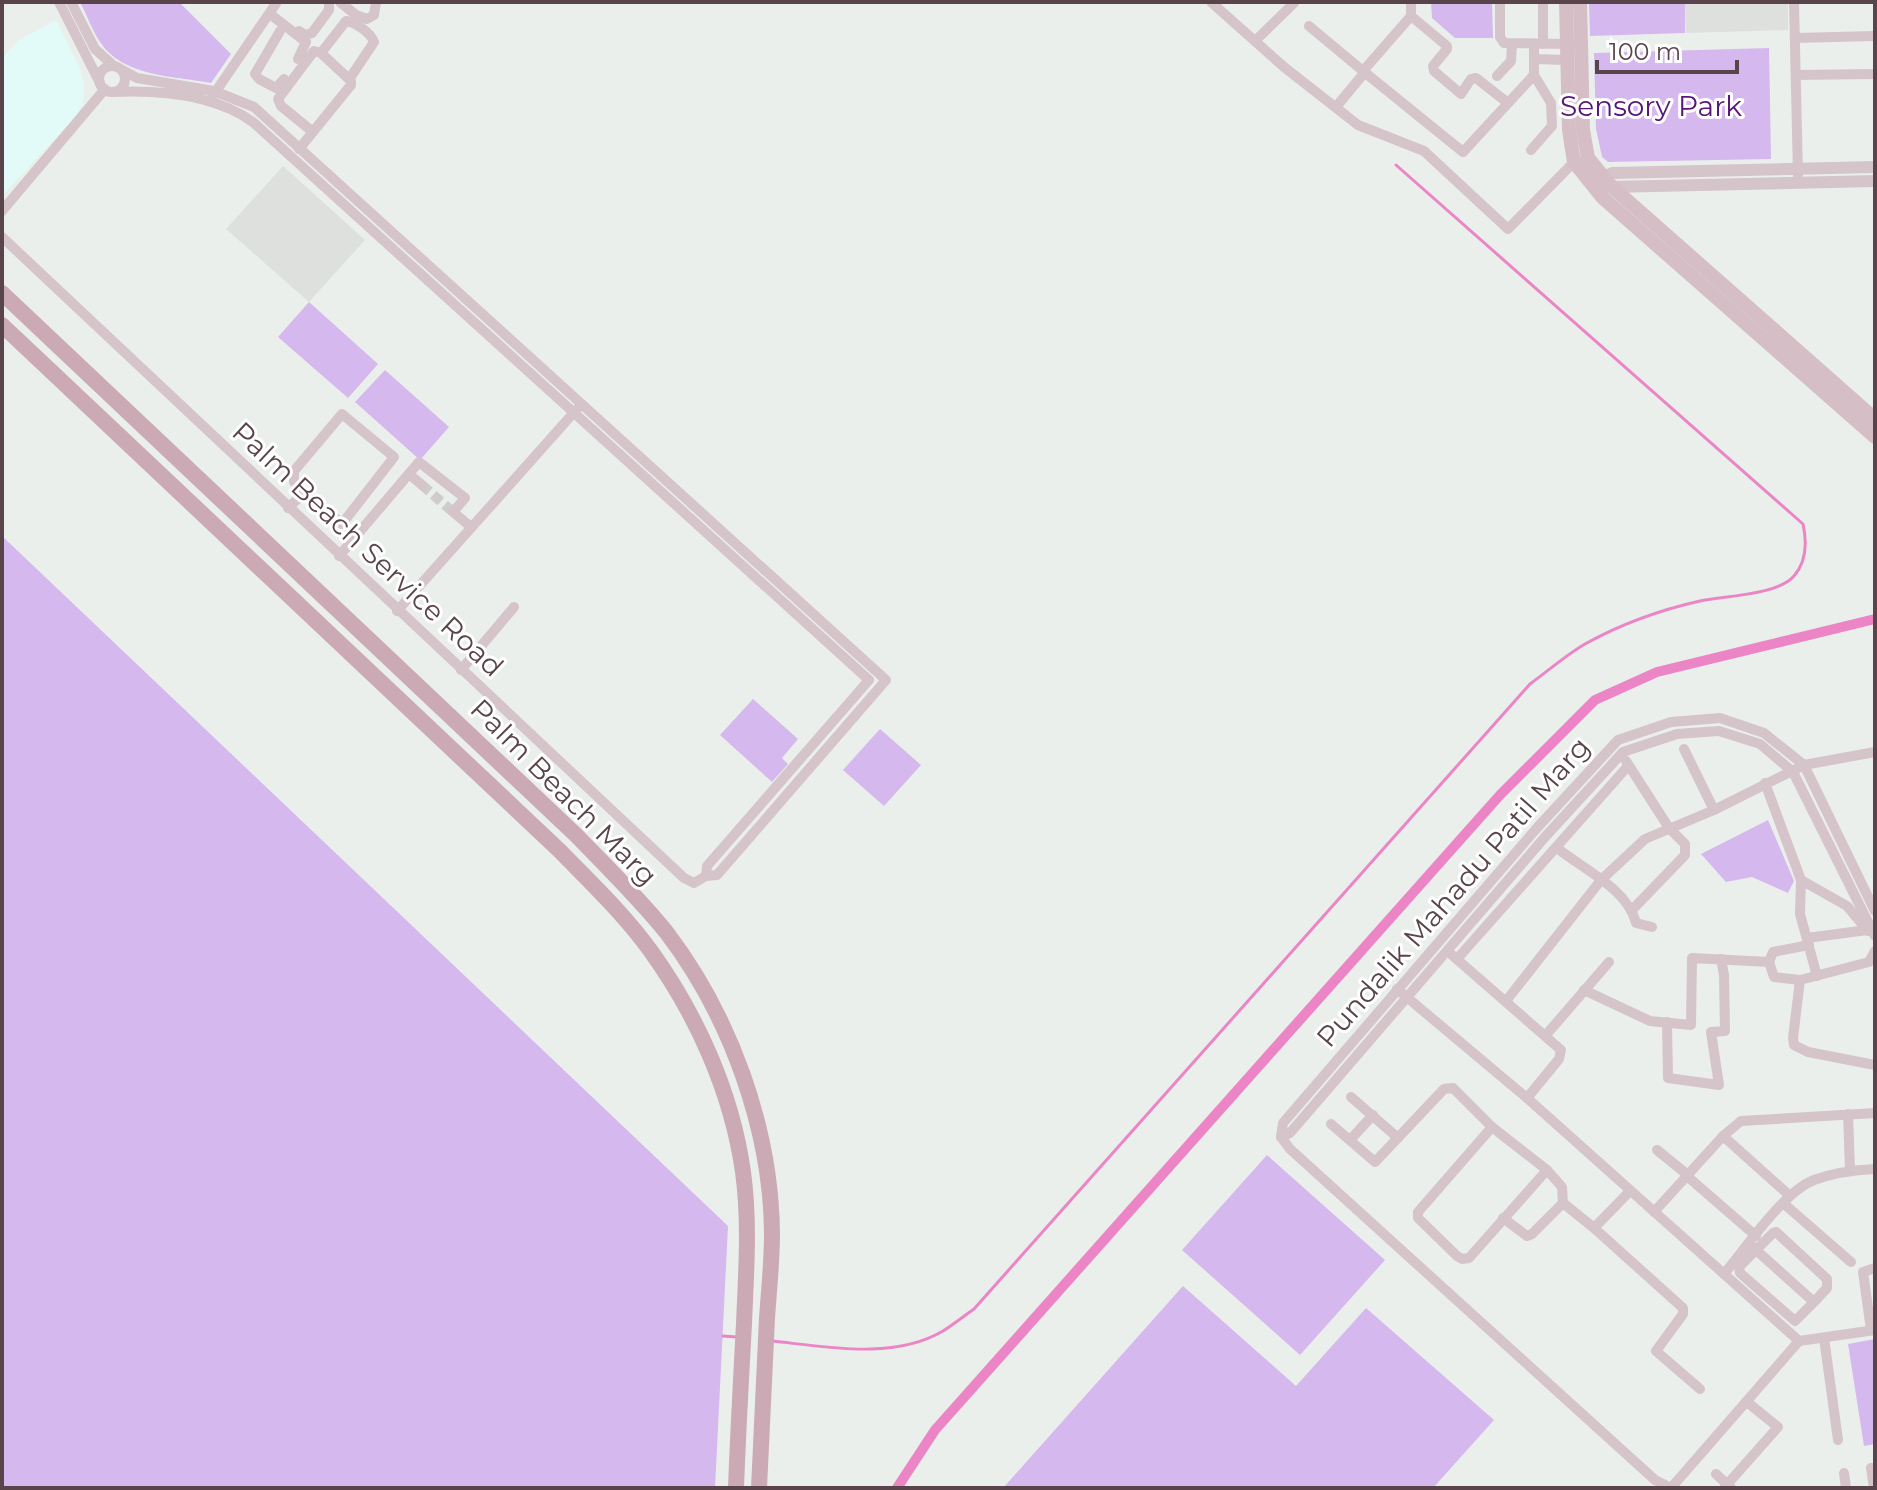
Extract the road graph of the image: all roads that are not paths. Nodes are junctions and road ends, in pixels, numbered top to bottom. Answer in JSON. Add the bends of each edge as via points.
{"nodes":[{"id":1,"x":59,"y":2,"type":"edge"},
{"id":2,"x":71,"y":2,"type":"edge"},
{"id":3,"x":329,"y":2,"type":"edge"},
{"id":4,"x":340,"y":2,"type":"edge"},
{"id":5,"x":376,"y":2,"type":"edge"},
{"id":6,"x":1211,"y":2,"type":"edge"},
{"id":7,"x":1411,"y":2,"type":"edge"},
{"id":8,"x":1500,"y":2,"type":"edge"},
{"id":9,"x":1543,"y":2,"type":"edge"},
{"id":10,"x":1566,"y":2,"type":"edge"},
{"id":11,"x":1580,"y":2,"type":"edge"},
{"id":12,"x":1794,"y":2,"type":"edge"},
{"id":13,"x":1294,"y":3,"type":"edge"},
{"id":14,"x":273,"y":9,"type":"edge"},
{"id":15,"x":1411,"y":16,"type":"junction"},
{"id":16,"x":1309,"y":26,"type":"dead end"},
{"id":17,"x":280,"y":31,"type":"dead end"},
{"id":18,"x":1875,"y":36,"type":"edge"},
{"id":19,"x":1795,"y":38,"type":"junction"},
{"id":20,"x":1255,"y":41,"type":"junction"},
{"id":21,"x":1512,"y":44,"type":"junction"},
{"id":22,"x":1539,"y":44,"type":"junction"},
{"id":23,"x":1567,"y":44,"type":"junction"},
{"id":24,"x":321,"y":53,"type":"junction"},
{"id":25,"x":1534,"y":59,"type":"junction"},
{"id":26,"x":1567,"y":60,"type":"junction"},
{"id":27,"x":118,"y":68,"type":"junction"},
{"id":28,"x":1364,"y":71,"type":"junction"},
{"id":29,"x":1875,"y":74,"type":"edge"},
{"id":30,"x":1534,"y":75,"type":"junction"},
{"id":31,"x":1796,"y":75,"type":"junction"},
{"id":32,"x":1497,"y":76,"type":"dead end"},
{"id":33,"x":350,"y":78,"type":"junction"},
{"id":34,"x":106,"y":88,"type":"junction"},
{"id":35,"x":212,"y":97,"type":"junction"},
{"id":36,"x":1508,"y":103,"type":"junction"},
{"id":37,"x":1336,"y":107,"type":"junction"},
{"id":38,"x":313,"y":132,"type":"junction"},
{"id":39,"x":299,"y":149,"type":"junction"},
{"id":40,"x":1531,"y":150,"type":"dead end"},
{"id":41,"x":1581,"y":160,"type":"junction"},
{"id":42,"x":1875,"y":167,"type":"edge"},
{"id":43,"x":1798,"y":169,"type":"junction"},
{"id":44,"x":1875,"y":181,"type":"edge"},
{"id":45,"x":1602,"y":183,"type":"junction"},
{"id":46,"x":1798,"y":183,"type":"junction"},
{"id":47,"x":2,"y":211,"type":"edge"},
{"id":48,"x":2,"y":237,"type":"edge"},
{"id":49,"x":2,"y":293,"type":"edge"},
{"id":50,"x":2,"y":325,"type":"edge"},
{"id":51,"x":1776,"y":340,"type":"junction"},
{"id":52,"x":577,"y":408,"type":"junction"},
{"id":53,"x":1875,"y":419,"type":"edge"},
{"id":54,"x":1875,"y":437,"type":"edge"},
{"id":55,"x":409,"y":474,"type":"junction"},
{"id":56,"x":422,"y":485,"type":"tunnel mouth"},
{"id":57,"x":305,"y":492,"type":"junction"},
{"id":58,"x":288,"y":508,"type":"junction"},
{"id":59,"x":471,"y":527,"type":"junction"},
{"id":60,"x":339,"y":556,"type":"junction"},
{"id":61,"x":514,"y":607,"type":"dead end"},
{"id":62,"x":397,"y":611,"type":"junction"},
{"id":63,"x":461,"y":670,"type":"junction"},
{"id":64,"x":869,"y":680,"type":"junction"},
{"id":65,"x":886,"y":680,"type":"junction"},
{"id":66,"x":1618,"y":740,"type":"junction"},
{"id":67,"x":1684,"y":749,"type":"dead end"},
{"id":68,"x":1623,"y":752,"type":"junction"},
{"id":69,"x":1875,"y":752,"type":"edge"},
{"id":70,"x":1804,"y":765,"type":"junction"},
{"id":71,"x":1628,"y":766,"type":"junction"},
{"id":72,"x":1793,"y":772,"type":"junction"},
{"id":73,"x":1765,"y":783,"type":"junction"},
{"id":74,"x":1714,"y":810,"type":"junction"},
{"id":75,"x":1669,"y":828,"type":"junction"},
{"id":76,"x":1557,"y":848,"type":"junction"},
{"id":77,"x":706,"y":876,"type":"junction"},
{"id":78,"x":1601,"y":880,"type":"junction"},
{"id":79,"x":1801,"y":880,"type":"junction"},
{"id":80,"x":1633,"y":909,"type":"junction"},
{"id":81,"x":1875,"y":911,"type":"edge"},
{"id":82,"x":1652,"y":927,"type":"dead end"},
{"id":83,"x":1872,"y":935,"type":"edge"},
{"id":84,"x":1808,"y":942,"type":"junction"},
{"id":85,"x":1443,"y":947,"type":"junction"},
{"id":86,"x":1875,"y":951,"type":"edge"},
{"id":87,"x":1457,"y":959,"type":"junction"},
{"id":88,"x":1721,"y":959,"type":"junction"},
{"id":89,"x":1609,"y":962,"type":"dead end"},
{"id":90,"x":1769,"y":962,"type":"junction"},
{"id":91,"x":1817,"y":976,"type":"junction"},
{"id":92,"x":1800,"y":980,"type":"junction"},
{"id":93,"x":1397,"y":989,"type":"junction"},
{"id":94,"x":1584,"y":990,"type":"junction"},
{"id":95,"x":1408,"y":999,"type":"junction"},
{"id":96,"x":1506,"y":1001,"type":"junction"},
{"id":97,"x":1667,"y":1022,"type":"junction"},
{"id":98,"x":1546,"y":1035,"type":"junction"},
{"id":99,"x":1875,"y":1065,"type":"edge"},
{"id":100,"x":1351,"y":1097,"type":"dead end"},
{"id":101,"x":1527,"y":1098,"type":"junction"},
{"id":102,"x":1875,"y":1113,"type":"edge"},
{"id":103,"x":1848,"y":1114,"type":"junction"},
{"id":104,"x":1373,"y":1115,"type":"junction"},
{"id":105,"x":1331,"y":1124,"type":"dead end"},
{"id":106,"x":1492,"y":1127,"type":"junction"},
{"id":107,"x":1723,"y":1136,"type":"junction"},
{"id":108,"x":1281,"y":1137,"type":"junction"},
{"id":109,"x":1398,"y":1138,"type":"junction"},
{"id":110,"x":1350,"y":1140,"type":"junction"},
{"id":111,"x":1657,"y":1150,"type":"dead end"},
{"id":112,"x":1875,"y":1169,"type":"edge"},
{"id":113,"x":1547,"y":1170,"type":"junction"},
{"id":114,"x":1850,"y":1171,"type":"junction"},
{"id":115,"x":1688,"y":1177,"type":"junction"},
{"id":116,"x":1630,"y":1191,"type":"junction"},
{"id":117,"x":1786,"y":1199,"type":"junction"},
{"id":118,"x":1563,"y":1203,"type":"junction"},
{"id":119,"x":1654,"y":1212,"type":"junction"},
{"id":120,"x":1503,"y":1218,"type":"junction"},
{"id":121,"x":1594,"y":1228,"type":"junction"},
{"id":122,"x":1754,"y":1243,"type":"junction"},
{"id":123,"x":1851,"y":1262,"type":"dead end"},
{"id":124,"x":1875,"y":1268,"type":"edge"},
{"id":125,"x":1724,"y":1274,"type":"junction"},
{"id":126,"x":1871,"y":1293,"type":"edge"},
{"id":127,"x":1814,"y":1302,"type":"junction"},
{"id":128,"x":1873,"y":1330,"type":"edge"},
{"id":129,"x":1824,"y":1338,"type":"junction"},
{"id":130,"x":1799,"y":1341,"type":"junction"},
{"id":131,"x":1700,"y":1389,"type":"dead end"},
{"id":132,"x":1747,"y":1402,"type":"junction"},
{"id":133,"x":1838,"y":1440,"type":"dead end"},
{"id":134,"x":1871,"y":1468,"type":"dead end"},
{"id":135,"x":1844,"y":1473,"type":"dead end"},
{"id":136,"x":1716,"y":1474,"type":"dead end"},
{"id":137,"x":1727,"y":1487,"type":"edge"},
{"id":138,"x":736,"y":1488,"type":"edge"},
{"id":139,"x":759,"y":1488,"type":"edge"},
{"id":140,"x":1671,"y":1488,"type":"edge"},
{"id":141,"x":1846,"y":1488,"type":"edge"},
{"id":142,"x":1874,"y":1488,"type":"edge"}],
"edges":[{"from":1,"to":34,"type":"street"},
{"from":2,"to":27,"type":"street","via":[[95,49]]},
{"from":3,"to":14,"type":"street","via":[[329,10],[309,35]]},
{"from":4,"to":5,"type":"street","via":[[367,19],[374,15]]},
{"from":6,"to":20,"type":"street"},
{"from":7,"to":15,"type":"street"},
{"from":8,"to":21,"type":"street","via":[[1500,37]]},
{"from":9,"to":22,"type":"street"},
{"from":10,"to":23,"type":"main road"},
{"from":11,"to":41,"type":"main road"},
{"from":12,"to":19,"type":"street"},
{"from":13,"to":20,"type":"street"},
{"from":14,"to":17,"type":"street","via":[[306,42],[276,88],[255,74]]},
{"from":14,"to":35,"type":"street"},
{"from":15,"to":28,"type":"street"},
{"from":15,"to":36,"type":"street","via":[[1447,46],[1434,71],[1461,94],[1472,77]]},
{"from":16,"to":28,"type":"street"},
{"from":18,"to":19,"type":"street"},
{"from":19,"to":31,"type":"street"},
{"from":20,"to":37,"type":"street"},
{"from":21,"to":22,"type":"street"},
{"from":21,"to":32,"type":"street","via":[[1511,61]]},
{"from":22,"to":23,"type":"street"},
{"from":22,"to":25,"type":"street"},
{"from":23,"to":26,"type":"main road"},
{"from":24,"to":33,"type":"street"},
{"from":24,"to":33,"type":"street","via":[[346,21],[372,36],[374,42]]},
{"from":24,"to":38,"type":"street","via":[[310,53],[278,99]]},
{"from":25,"to":26,"type":"street"},
{"from":25,"to":30,"type":"street"},
{"from":26,"to":41,"type":"main road","via":[[1569,130]]},
{"from":27,"to":34,"type":"street","via":[[103,70]]},
{"from":27,"to":34,"type":"street","via":[[125,82],[121,89]]},
{"from":27,"to":35,"type":"street"},
{"from":28,"to":36,"type":"street","via":[[1463,152]]},
{"from":28,"to":37,"type":"street"},
{"from":29,"to":31,"type":"street"},
{"from":30,"to":36,"type":"street"},
{"from":30,"to":40,"type":"street","via":[[1551,103],[1552,126]]},
{"from":31,"to":43,"type":"street"},
{"from":33,"to":38,"type":"street","via":[[351,85]]},
{"from":34,"to":35,"type":"street"},
{"from":34,"to":47,"type":"street"},
{"from":35,"to":39,"type":"street","via":[[254,107]]},
{"from":35,"to":52,"type":"street","via":[[254,123]]},
{"from":37,"to":41,"type":"street","via":[[1358,125],[1424,151],[1508,229]]},
{"from":38,"to":39,"type":"street"},
{"from":39,"to":52,"type":"street"},
{"from":41,"to":45,"type":"main road"},
{"from":42,"to":43,"type":"street"},
{"from":43,"to":45,"type":"street","via":[[1612,173]]},
{"from":43,"to":46,"type":"street"},
{"from":44,"to":46,"type":"street"},
{"from":45,"to":46,"type":"street"},
{"from":45,"to":51,"type":"main road"},
{"from":45,"to":51,"type":"main road"},
{"from":48,"to":58,"type":"street","name":"Palm Beach Service Road"},
{"from":49,"to":139,"type":"main road","name":"Palm Beach Marg","via":[[576,835],[668,934],[702,987],[731,1044],[757,1121],[766,1169],[772,1231]]},
{"from":50,"to":138,"type":"main road","name":"Palm Beach Marg","via":[[549,841],[649,948],[682,998],[709,1053],[735,1127],[743,1172],[748,1232]]},
{"from":51,"to":53,"type":"main road"},
{"from":51,"to":54,"type":"main road"},
{"from":52,"to":59,"type":"street"},
{"from":52,"to":64,"type":"street"},
{"from":52,"to":65,"type":"street"},
{"from":55,"to":56,"type":"street"},
{"from":55,"to":59,"type":"street","via":[[421,461],[465,498],[453,512]]},
{"from":55,"to":60,"type":"street"},
{"from":57,"to":57,"type":"street","via":[[342,524],[394,457],[342,414],[294,471],[294,482]]},
{"from":57,"to":58,"type":"street"},
{"from":58,"to":60,"type":"street","name":"Palm Beach Service Road"},
{"from":59,"to":62,"type":"street"},
{"from":60,"to":62,"type":"street","name":"Palm Beach Service Road"},
{"from":61,"to":63,"type":"street"},
{"from":62,"to":63,"type":"street","name":"Palm Beach Service Road"},
{"from":63,"to":77,"type":"street","name":"Palm Beach Service Road","via":[[684,878],[694,883]]},
{"from":64,"to":65,"type":"street"},
{"from":64,"to":77,"type":"street","via":[[707,866]]},
{"from":65,"to":77,"type":"street","via":[[717,875]]},
{"from":66,"to":68,"type":"street"},
{"from":66,"to":70,"type":"street","name":"Pundalik Mahadu Patil Marg","via":[[1671,722],[1720,718],[1764,733]]},
{"from":66,"to":85,"type":"street","name":"Pundalik Mahadu Patil Marg","via":[[1536,829]]},
{"from":67,"to":74,"type":"street"},
{"from":68,"to":71,"type":"street"},
{"from":68,"to":72,"type":"street","name":"Pundalik Mahadu Patil Marg","via":[[1677,734],[1719,731],[1760,744]]},
{"from":68,"to":85,"type":"street","name":"Pundalik Mahadu Patil Marg"},
{"from":69,"to":70,"type":"street"},
{"from":70,"to":72,"type":"street"},
{"from":70,"to":81,"type":"street","name":"Pundalik Mahadu Patil Marg"},
{"from":71,"to":75,"type":"street"},
{"from":71,"to":76,"type":"street"},
{"from":72,"to":73,"type":"street"},
{"from":72,"to":83,"type":"street","name":"Pundalik Mahadu Patil Marg"},
{"from":73,"to":74,"type":"street"},
{"from":73,"to":79,"type":"street"},
{"from":74,"to":75,"type":"street"},
{"from":75,"to":78,"type":"street","via":[[1645,839]]},
{"from":75,"to":80,"type":"street","via":[[1685,844],[1685,855]]},
{"from":76,"to":78,"type":"street"},
{"from":76,"to":87,"type":"street"},
{"from":78,"to":80,"type":"street"},
{"from":78,"to":96,"type":"street"},
{"from":79,"to":83,"type":"street","via":[[1847,906]]},
{"from":79,"to":84,"type":"street","via":[[1800,914]]},
{"from":80,"to":82,"type":"street","via":[[1636,923]]},
{"from":83,"to":84,"type":"street"},
{"from":84,"to":90,"type":"street","via":[[1773,952]]},
{"from":84,"to":91,"type":"street"},
{"from":85,"to":87,"type":"street"},
{"from":85,"to":93,"type":"street","name":"Pundalik Mahadu Patil Marg"},
{"from":85,"to":95,"type":"street","name":"Pundalik Mahadu Patil Marg"},
{"from":86,"to":91,"type":"street","via":[[1869,962]]},
{"from":87,"to":96,"type":"street"},
{"from":88,"to":90,"type":"street"},
{"from":88,"to":97,"type":"street","via":[[1692,958],[1691,1025]]},
{"from":88,"to":97,"type":"street","via":[[1725,1031],[1711,1032],[1719,1085],[1668,1078]]},
{"from":89,"to":94,"type":"street"},
{"from":90,"to":92,"type":"street","via":[[1774,977]]},
{"from":91,"to":92,"type":"street"},
{"from":92,"to":99,"type":"street","via":[[1794,1045]]},
{"from":93,"to":95,"type":"street"},
{"from":93,"to":108,"type":"street","name":"Pundalik Mahadu Patil Marg","via":[[1283,1123]]},
{"from":94,"to":97,"type":"street","via":[[1650,1021]]},
{"from":94,"to":98,"type":"street"},
{"from":95,"to":101,"type":"street"},
{"from":95,"to":108,"type":"street","name":"Pundalik Mahadu Patil Marg"},
{"from":96,"to":98,"type":"street"},
{"from":98,"to":101,"type":"street","via":[[1561,1050],[1559,1059]]},
{"from":100,"to":104,"type":"street"},
{"from":101,"to":116,"type":"street"},
{"from":102,"to":103,"type":"street"},
{"from":103,"to":107,"type":"street","via":[[1741,1121]]},
{"from":103,"to":114,"type":"street"},
{"from":104,"to":109,"type":"street"},
{"from":104,"to":110,"type":"street"},
{"from":105,"to":110,"type":"street"},
{"from":106,"to":109,"type":"street","via":[[1447,1087]]},
{"from":106,"to":113,"type":"street"},
{"from":106,"to":120,"type":"street","via":[[1418,1218],[1462,1259],[1476,1251]]},
{"from":107,"to":115,"type":"street"},
{"from":107,"to":117,"type":"street"},
{"from":108,"to":140,"type":"street","via":[[1655,1480]]},
{"from":109,"to":110,"type":"street","via":[[1375,1162]]},
{"from":111,"to":115,"type":"street"},
{"from":112,"to":114,"type":"street"},
{"from":113,"to":118,"type":"street","via":[[1562,1187]]},
{"from":113,"to":120,"type":"street"},
{"from":114,"to":117,"type":"street","via":[[1812,1181]]},
{"from":115,"to":119,"type":"street"},
{"from":115,"to":122,"type":"street"},
{"from":116,"to":119,"type":"street"},
{"from":116,"to":121,"type":"street"},
{"from":117,"to":122,"type":"street"},
{"from":117,"to":123,"type":"street"},
{"from":118,"to":120,"type":"street","via":[[1527,1236]]},
{"from":118,"to":121,"type":"street"},
{"from":119,"to":125,"type":"street"},
{"from":121,"to":131,"type":"street","via":[[1683,1308],[1656,1351]]},
{"from":122,"to":125,"type":"street"},
{"from":122,"to":127,"type":"street"},
{"from":122,"to":127,"type":"street","via":[[1776,1232],[1827,1279],[1827,1288]]},
{"from":122,"to":127,"type":"street","via":[[1740,1273],[1795,1321]]},
{"from":124,"to":126,"type":"street","via":[[1863,1272]]},
{"from":125,"to":130,"type":"street"},
{"from":126,"to":128,"type":"street"},
{"from":128,"to":129,"type":"street"},
{"from":129,"to":130,"type":"street"},
{"from":129,"to":133,"type":"street"},
{"from":130,"to":132,"type":"street"},
{"from":132,"to":137,"type":"street","via":[[1778,1427]]},
{"from":132,"to":140,"type":"street"},
{"from":134,"to":142,"type":"street"},
{"from":135,"to":141,"type":"street"},
{"from":136,"to":137,"type":"street"}]}
